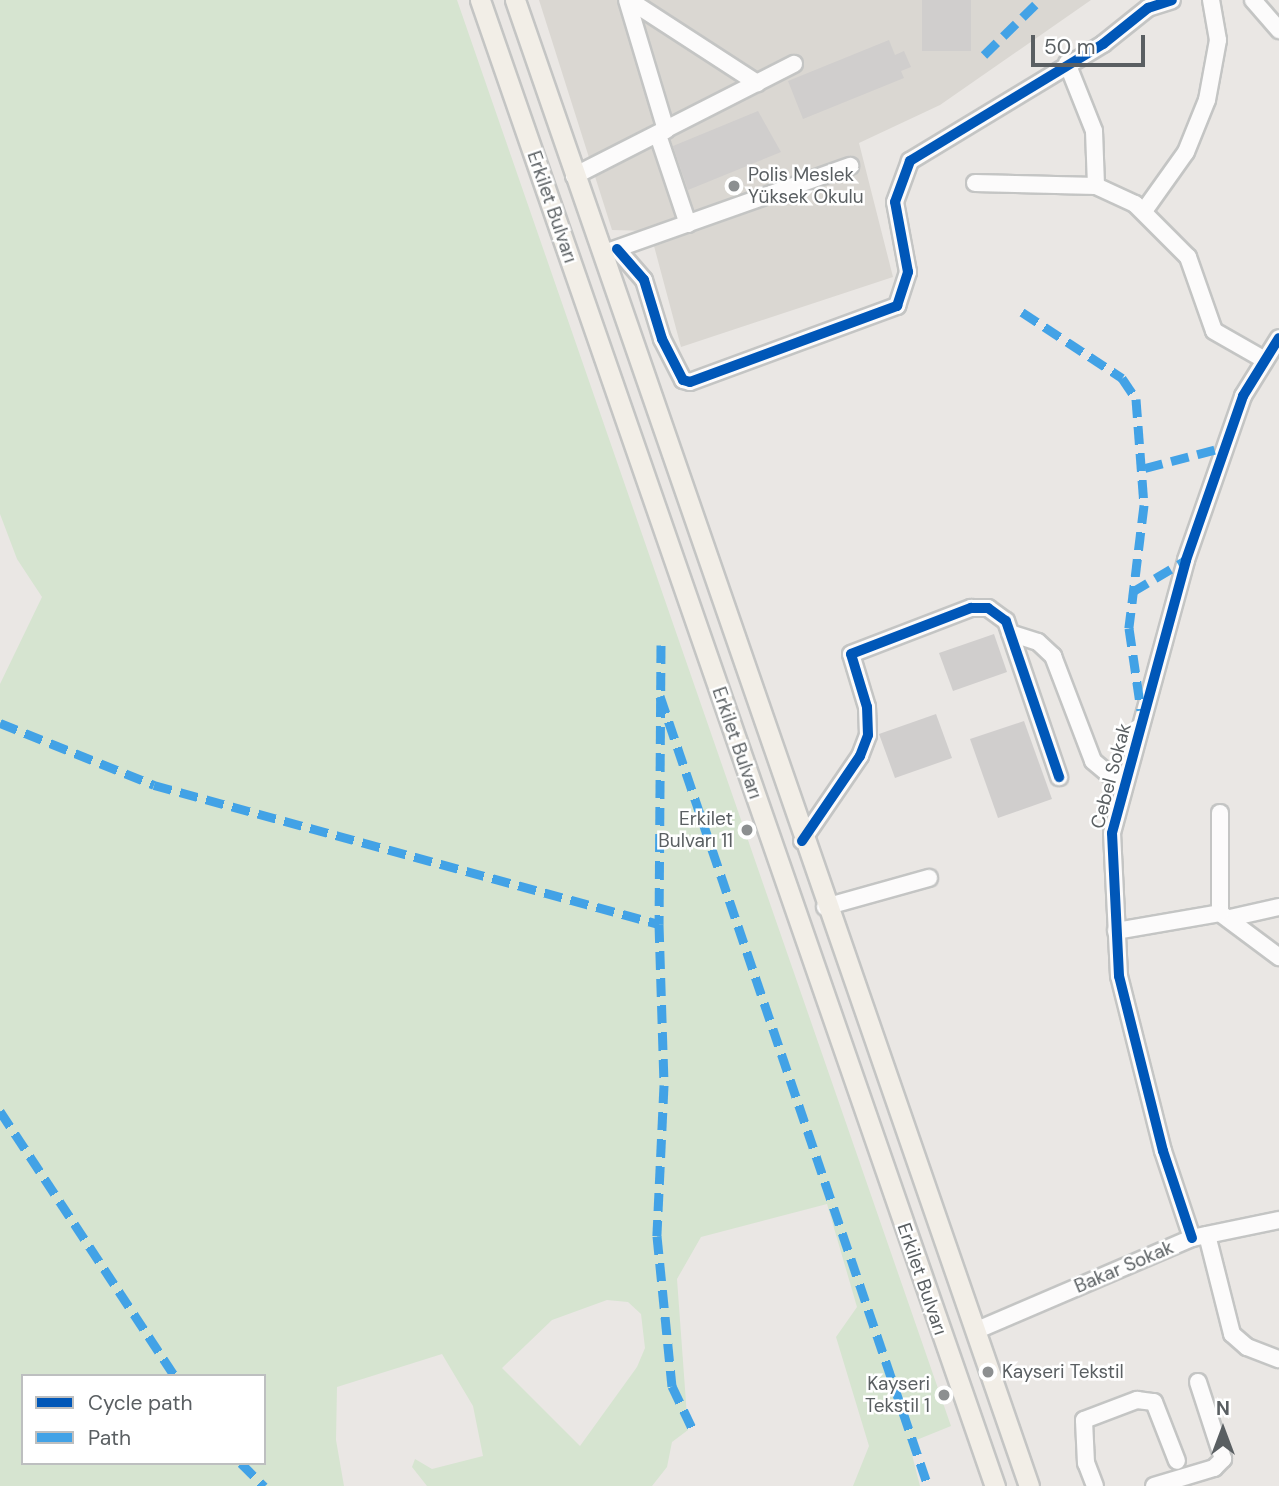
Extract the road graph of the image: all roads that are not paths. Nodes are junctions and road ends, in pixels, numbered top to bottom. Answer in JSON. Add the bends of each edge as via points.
{"nodes":[{"id":1,"x":480,"y":0,"type":"edge"},
{"id":2,"x":515,"y":0,"type":"edge"},
{"id":3,"x":628,"y":0,"type":"edge"},
{"id":4,"x":1172,"y":0,"type":"edge"},
{"id":5,"x":1211,"y":0,"type":"edge"},
{"id":6,"x":1253,"y":0,"type":"edge"},
{"id":7,"x":1279,"y":30,"type":"edge"},
{"id":8,"x":1067,"y":63,"type":"junction"},
{"id":9,"x":794,"y":64,"type":"dead end"},
{"id":10,"x":757,"y":83,"type":"junction"},
{"id":11,"x":662,"y":132,"type":"junction"},
{"id":12,"x":850,"y":166,"type":"dead end"},
{"id":13,"x":574,"y":176,"type":"junction"},
{"id":14,"x":975,"y":183,"type":"dead end"},
{"id":15,"x":1096,"y":186,"type":"junction"},
{"id":16,"x":1144,"y":211,"type":"junction"},
{"id":17,"x":688,"y":224,"type":"junction"},
{"id":18,"x":609,"y":252,"type":"junction"},
{"id":19,"x":1279,"y":338,"type":"edge"},
{"id":20,"x":1263,"y":359,"type":"junction"},
{"id":21,"x":1010,"y":633,"type":"junction"},
{"id":22,"x":1059,"y":777,"type":"dead end"},
{"id":23,"x":1123,"y":786,"type":"junction"},
{"id":24,"x":1220,"y":813,"type":"dead end"},
{"id":25,"x":802,"y":841,"type":"junction"},
{"id":26,"x":929,"y":878,"type":"dead end"},
{"id":27,"x":825,"y":906,"type":"junction"},
{"id":28,"x":1279,"y":907,"type":"edge"},
{"id":29,"x":1225,"y":915,"type":"junction"},
{"id":30,"x":1116,"y":931,"type":"junction"},
{"id":31,"x":1279,"y":957,"type":"edge"},
{"id":32,"x":1279,"y":1220,"type":"edge"},
{"id":33,"x":1200,"y":1237,"type":"junction"},
{"id":34,"x":975,"y":1331,"type":"junction"},
{"id":35,"x":1279,"y":1359,"type":"edge"},
{"id":36,"x":1198,"y":1382,"type":"dead end"},
{"id":37,"x":1177,"y":1461,"type":"dead end"},
{"id":38,"x":995,"y":1486,"type":"edge"},
{"id":39,"x":1029,"y":1486,"type":"edge"},
{"id":40,"x":1095,"y":1486,"type":"edge"},
{"id":41,"x":1154,"y":1486,"type":"edge"}],
"edges":[{"from":1,"to":38,"type":"main road","name":"Erkilet Bulvarı"},
{"from":2,"to":13,"type":"main road","name":"Erkilet Bulvarı"},
{"from":3,"to":10,"type":"street"},
{"from":3,"to":11,"type":"street"},
{"from":4,"to":8,"type":"street","via":[[1148,8],[1103,44]]},
{"from":5,"to":16,"type":"street","via":[[1218,40],[1207,100],[1186,152]]},
{"from":6,"to":7,"type":"street"},
{"from":8,"to":15,"type":"street","via":[[1094,131]]},
{"from":8,"to":18,"type":"street","via":[[909,161],[895,202],[908,272],[897,306],[690,382],[683,380],[662,339],[644,280]]},
{"from":9,"to":10,"type":"street"},
{"from":10,"to":11,"type":"street"},
{"from":11,"to":13,"type":"street"},
{"from":11,"to":17,"type":"street"},
{"from":12,"to":17,"type":"street"},
{"from":13,"to":18,"type":"main road","name":"Erkilet Bulvarı"},
{"from":14,"to":15,"type":"street"},
{"from":15,"to":16,"type":"street"},
{"from":16,"to":20,"type":"street","via":[[1188,257],[1214,331]]},
{"from":17,"to":18,"type":"street"},
{"from":18,"to":25,"type":"main road","name":"Erkilet Bulvarı"},
{"from":19,"to":20,"type":"street","name":"Cebel Sokak"},
{"from":20,"to":23,"type":"street","name":"Cebel Sokak","via":[[1239,406],[1186,560]]},
{"from":21,"to":22,"type":"street"},
{"from":21,"to":23,"type":"street","via":[[1038,642],[1054,656],[1093,761]]},
{"from":21,"to":25,"type":"street","via":[[995,611],[977,607],[851,654],[867,707],[868,735],[860,756]]},
{"from":23,"to":30,"type":"street","name":"Cebel Sokak","via":[[1111,845]]},
{"from":24,"to":29,"type":"street"},
{"from":25,"to":27,"type":"main road","name":"Erkilet Bulvarı"},
{"from":26,"to":27,"type":"street"},
{"from":27,"to":34,"type":"main road","name":"Erkilet Bulvarı"},
{"from":28,"to":29,"type":"street"},
{"from":29,"to":30,"type":"street"},
{"from":29,"to":31,"type":"street"},
{"from":30,"to":33,"type":"street","name":"Cebel Sokak","via":[[1119,976],[1153,1113]]},
{"from":32,"to":33,"type":"street","name":"Bakar Sokak"},
{"from":33,"to":34,"type":"street","name":"Bakar Sokak"},
{"from":33,"to":35,"type":"street","name":"Cebel Sokak","via":[[1232,1334],[1247,1347]]},
{"from":34,"to":39,"type":"main road","name":"Erkilet Bulvarı"},
{"from":36,"to":41,"type":"street","via":[[1223,1460],[1214,1468]]},
{"from":37,"to":40,"type":"street","via":[[1154,1402],[1137,1401],[1084,1420],[1086,1462]]}]}
